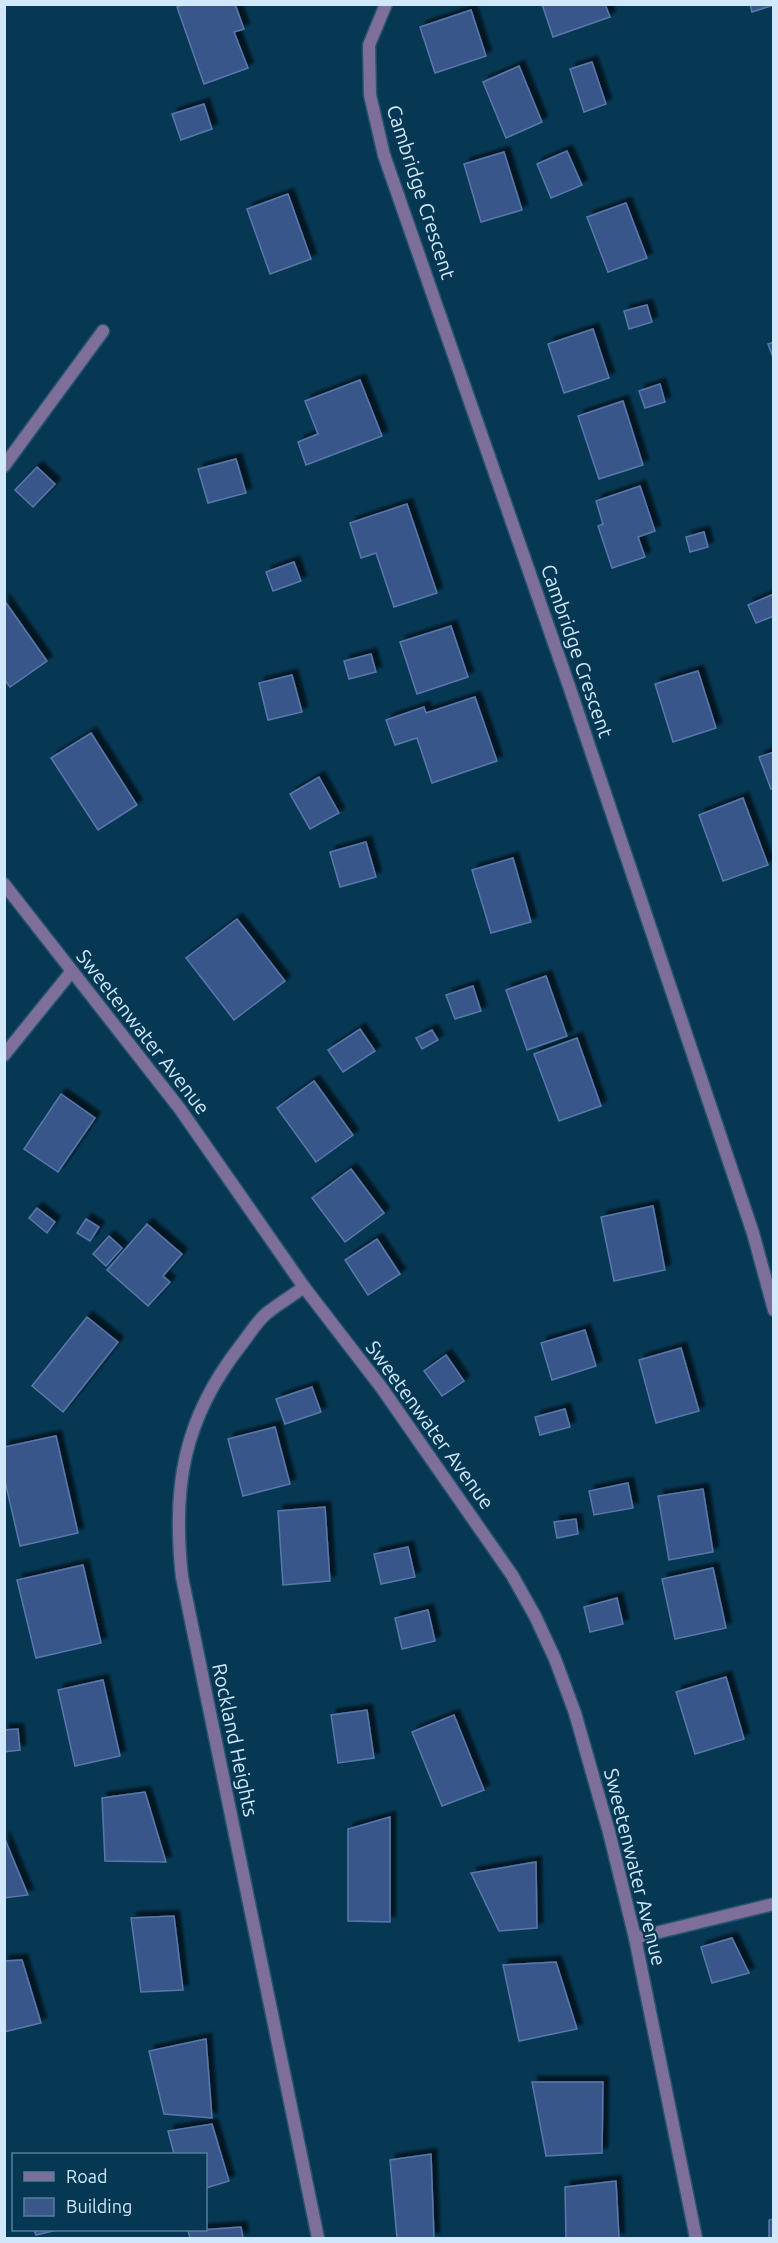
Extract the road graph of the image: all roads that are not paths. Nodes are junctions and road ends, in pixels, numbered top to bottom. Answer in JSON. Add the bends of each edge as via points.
{"nodes":[{"id":1,"x":386,"y":4,"type":"edge"},
{"id":2,"x":103,"y":331,"type":"dead end"},
{"id":3,"x":4,"y":466,"type":"edge"},
{"id":4,"x":4,"y":884,"type":"edge"},
{"id":5,"x":72,"y":971,"type":"junction"},
{"id":6,"x":4,"y":1055,"type":"edge"},
{"id":7,"x":304,"y":1287,"type":"junction"},
{"id":8,"x":774,"y":1310,"type":"edge"},
{"id":9,"x":774,"y":1904,"type":"edge"},
{"id":10,"x":635,"y":1938,"type":"junction"},
{"id":11,"x":318,"y":2238,"type":"edge"},
{"id":12,"x":696,"y":2238,"type":"edge"}],
"edges":[{"from":1,"to":8,"type":"street","name":"Cambridge Crescent","via":[[369,45],[370,95],[384,155],[573,697],[746,1210]]},
{"from":2,"to":3,"type":"street"},
{"from":4,"to":5,"type":"street","name":"Sweetenwater Avenue"},
{"from":5,"to":6,"type":"street"},
{"from":5,"to":7,"type":"street","name":"Sweetenwater Avenue","via":[[180,1109]]},
{"from":7,"to":10,"type":"street","name":"Sweetenwater Avenue","via":[[381,1387],[512,1575],[535,1616],[575,1713]]},
{"from":7,"to":11,"type":"street","name":"Rockland Heights","via":[[265,1315],[224,1367],[202,1407],[186,1454],[178,1496],[177,1535],[182,1577]]},
{"from":9,"to":10,"type":"street"},
{"from":10,"to":12,"type":"street","name":"Sweetenwater Avenue"}]}
